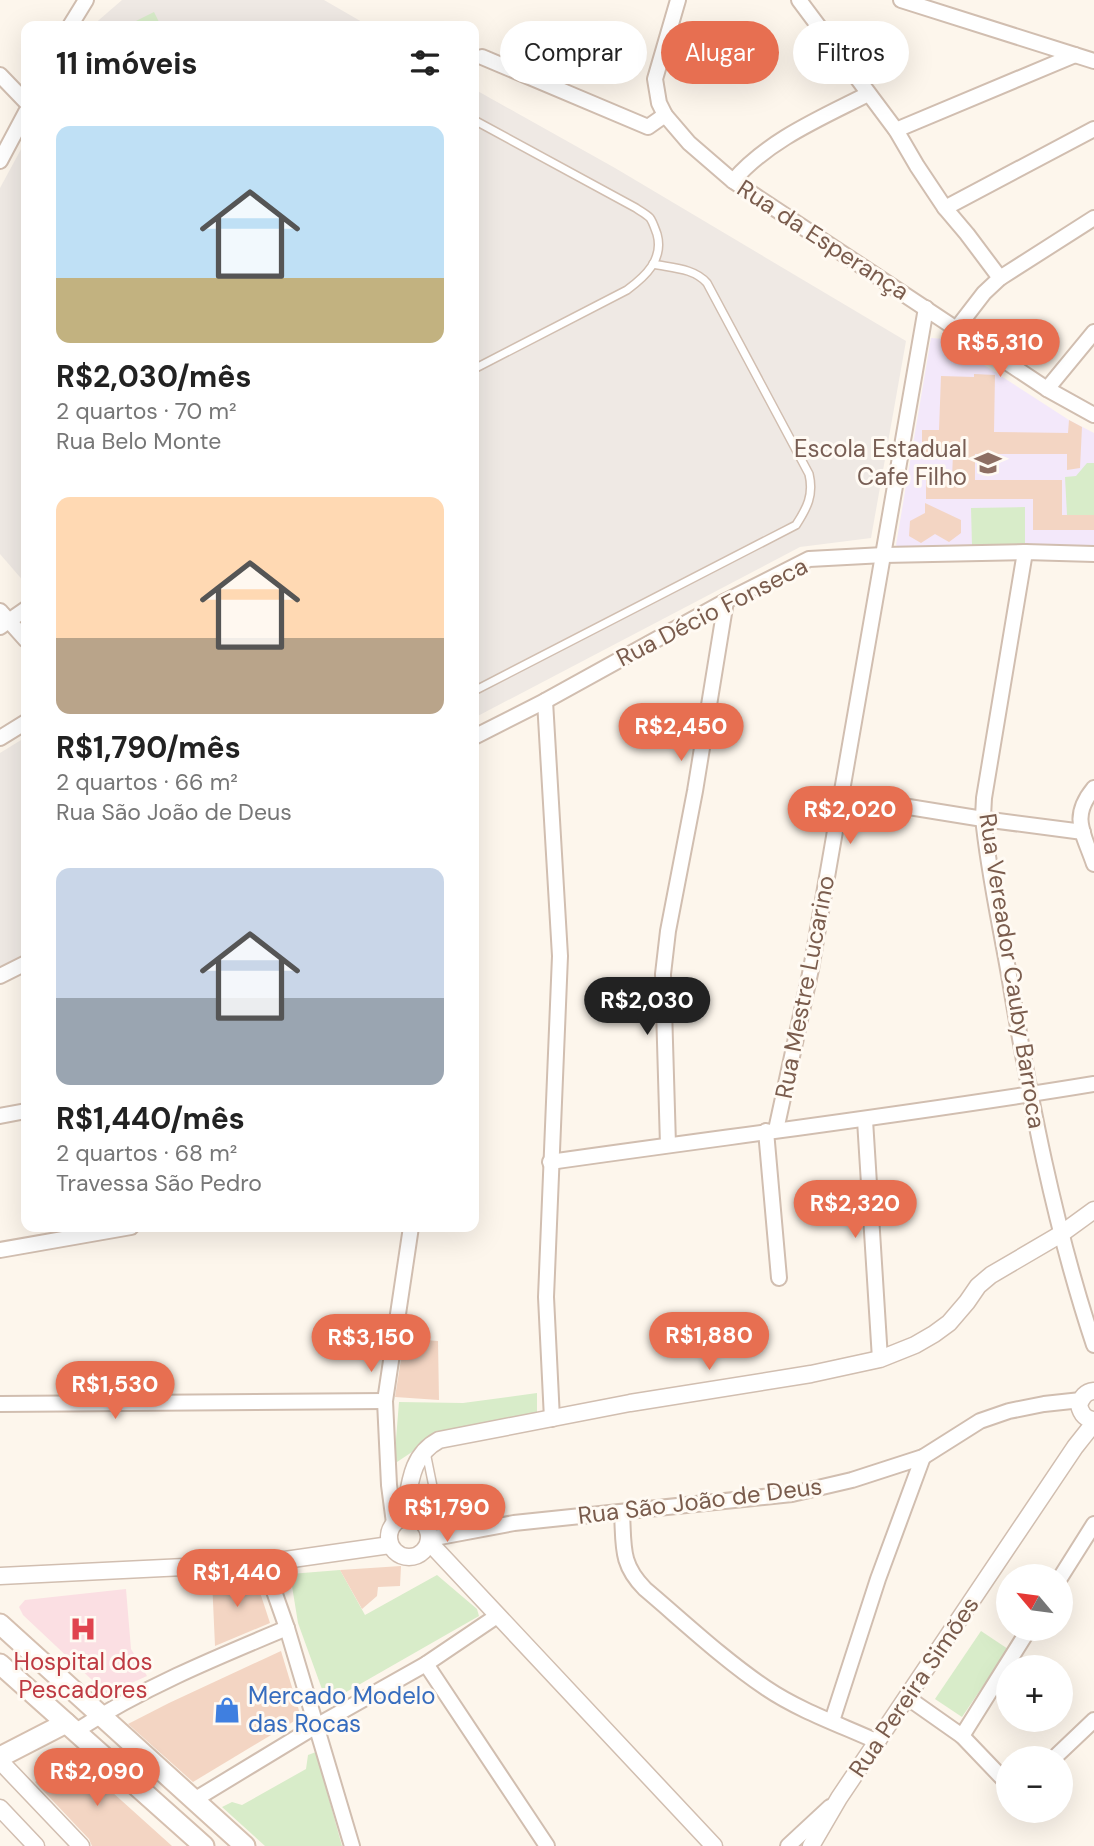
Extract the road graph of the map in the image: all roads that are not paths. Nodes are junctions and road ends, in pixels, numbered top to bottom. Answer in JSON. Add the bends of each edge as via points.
{"nodes":[{"id":1,"x":86,"y":0,"type":"edge"},
{"id":2,"x":678,"y":0,"type":"edge"},
{"id":3,"x":799,"y":0,"type":"edge"},
{"id":4,"x":901,"y":0,"type":"edge"},
{"id":5,"x":73,"y":21,"type":"edge"},
{"id":6,"x":1075,"y":55,"type":"junction"},
{"id":7,"x":482,"y":57,"type":"dead end"},
{"id":8,"x":1094,"y":61,"type":"edge"},
{"id":9,"x":0,"y":75,"type":"edge"},
{"id":10,"x":0,"y":88,"type":"edge"},
{"id":11,"x":868,"y":94,"type":"junction"},
{"id":12,"x":21,"y":97,"type":"edge"},
{"id":13,"x":21,"y":109,"type":"edge"},
{"id":14,"x":665,"y":116,"type":"junction"},
{"id":15,"x":21,"y":123,"type":"edge"},
{"id":16,"x":479,"y":123,"type":"edge"},
{"id":17,"x":1094,"y":129,"type":"edge"},
{"id":18,"x":896,"y":130,"type":"junction"},
{"id":19,"x":0,"y":161,"type":"edge"},
{"id":20,"x":733,"y":180,"type":"junction"},
{"id":21,"x":945,"y":208,"type":"junction"},
{"id":22,"x":1094,"y":218,"type":"edge"},
{"id":23,"x":653,"y":264,"type":"junction"},
{"id":24,"x":1000,"y":278,"type":"junction"},
{"id":25,"x":926,"y":308,"type":"junction"},
{"id":26,"x":957,"y":328,"type":"junction"},
{"id":27,"x":1094,"y":332,"type":"edge"},
{"id":28,"x":479,"y":366,"type":"edge"},
{"id":29,"x":1046,"y":389,"type":"junction"},
{"id":30,"x":1094,"y":415,"type":"edge"},
{"id":31,"x":1025,"y":552,"type":"junction"},
{"id":32,"x":1094,"y":554,"type":"edge"},
{"id":33,"x":884,"y":555,"type":"junction"},
{"id":34,"x":726,"y":601,"type":"junction"},
{"id":35,"x":21,"y":611,"type":"edge"},
{"id":36,"x":3,"y":620,"type":"edge"},
{"id":37,"x":21,"y":636,"type":"edge"},
{"id":38,"x":479,"y":688,"type":"edge"},
{"id":39,"x":545,"y":701,"type":"junction"},
{"id":40,"x":21,"y":725,"type":"edge"},
{"id":41,"x":479,"y":734,"type":"edge"},
{"id":42,"x":0,"y":738,"type":"edge"},
{"id":43,"x":1094,"y":788,"type":"edge"},
{"id":44,"x":841,"y":796,"type":"junction"},
{"id":45,"x":983,"y":819,"type":"junction"},
{"id":46,"x":1082,"y":830,"type":"junction"},
{"id":47,"x":1094,"y":864,"type":"edge"},
{"id":48,"x":21,"y":965,"type":"edge"},
{"id":49,"x":0,"y":976,"type":"edge"},
{"id":50,"x":1094,"y":1084,"type":"edge"},
{"id":51,"x":1029,"y":1095,"type":"junction"},
{"id":52,"x":21,"y":1112,"type":"edge"},
{"id":53,"x":0,"y":1116,"type":"edge"},
{"id":54,"x":865,"y":1120,"type":"junction"},
{"id":55,"x":771,"y":1131,"type":"junction"},
{"id":56,"x":668,"y":1145,"type":"junction"},
{"id":57,"x":550,"y":1162,"type":"junction"},
{"id":58,"x":1093,"y":1214,"type":"edge"},
{"id":59,"x":103,"y":1232,"type":"edge"},
{"id":60,"x":410,"y":1232,"type":"edge"},
{"id":61,"x":1062,"y":1234,"type":"junction"},
{"id":62,"x":0,"y":1250,"type":"edge"},
{"id":63,"x":779,"y":1278,"type":"dead end"},
{"id":64,"x":1088,"y":1305,"type":"edge"},
{"id":65,"x":1094,"y":1345,"type":"edge"},
{"id":66,"x":880,"y":1359,"type":"junction"},
{"id":67,"x":385,"y":1401,"type":"junction"},
{"id":68,"x":0,"y":1404,"type":"edge"},
{"id":69,"x":1089,"y":1410,"type":"edge"},
{"id":70,"x":552,"y":1419,"type":"junction"},
{"id":71,"x":425,"y":1450,"type":"junction"},
{"id":72,"x":923,"y":1457,"type":"junction"},
{"id":73,"x":622,"y":1513,"type":"junction"},
{"id":74,"x":399,"y":1520,"type":"junction"},
{"id":75,"x":1094,"y":1524,"type":"edge"},
{"id":76,"x":434,"y":1539,"type":"junction"},
{"id":77,"x":390,"y":1545,"type":"junction"},
{"id":78,"x":264,"y":1563,"type":"junction"},
{"id":79,"x":1069,"y":1564,"type":"edge"},
{"id":80,"x":0,"y":1577,"type":"edge"},
{"id":81,"x":497,"y":1616,"type":"junction"},
{"id":82,"x":0,"y":1624,"type":"edge"},
{"id":83,"x":287,"y":1628,"type":"junction"},
{"id":84,"x":1020,"y":1642,"type":"edge"},
{"id":85,"x":0,"y":1664,"type":"edge"},
{"id":86,"x":426,"y":1664,"type":"junction"},
{"id":87,"x":908,"y":1698,"type":"junction"},
{"id":88,"x":100,"y":1715,"type":"junction"},
{"id":89,"x":1094,"y":1720,"type":"edge"},
{"id":90,"x":832,"y":1721,"type":"junction"},
{"id":91,"x":316,"y":1726,"type":"junction"},
{"id":92,"x":71,"y":1727,"type":"junction"},
{"id":93,"x":962,"y":1735,"type":"junction"},
{"id":94,"x":878,"y":1742,"type":"junction"},
{"id":95,"x":1067,"y":1746,"type":"edge"},
{"id":96,"x":0,"y":1759,"type":"edge"},
{"id":97,"x":996,"y":1771,"type":"edge"},
{"id":98,"x":839,"y":1798,"type":"junction"},
{"id":99,"x":194,"y":1800,"type":"junction"},
{"id":100,"x":0,"y":1808,"type":"edge"},
{"id":101,"x":36,"y":1846,"type":"edge"},
{"id":102,"x":80,"y":1846,"type":"edge"},
{"id":103,"x":204,"y":1846,"type":"edge"},
{"id":104,"x":245,"y":1846,"type":"edge"},
{"id":105,"x":352,"y":1846,"type":"edge"},
{"id":106,"x":547,"y":1846,"type":"edge"},
{"id":107,"x":714,"y":1846,"type":"edge"},
{"id":108,"x":788,"y":1846,"type":"edge"},
{"id":109,"x":811,"y":1846,"type":"edge"}],
"edges":[{"from":1,"to":5,"type":"street"},
{"from":2,"to":14,"type":"street","name":"Rua da Esperança","via":[[655,79]]},
{"from":3,"to":11,"type":"street"},
{"from":4,"to":6,"type":"street"},
{"from":6,"to":8,"type":"street"},
{"from":6,"to":18,"type":"street"},
{"from":7,"to":14,"type":"street","via":[[648,127]]},
{"from":9,"to":12,"type":"street"},
{"from":10,"to":13,"type":"street"},
{"from":11,"to":18,"type":"street"},
{"from":11,"to":20,"type":"street","via":[[802,128]]},
{"from":14,"to":20,"type":"street","name":"Rua da Esperança"},
{"from":15,"to":19,"type":"street"},
{"from":16,"to":23,"type":"lane","via":[[651,219],[660,248]]},
{"from":17,"to":21,"type":"street"},
{"from":18,"to":21,"type":"street"},
{"from":20,"to":25,"type":"street","name":"Rua da Esperança"},
{"from":21,"to":24,"type":"street"},
{"from":22,"to":24,"type":"street"},
{"from":23,"to":28,"type":"lane","via":[[644,278],[627,290]]},
{"from":23,"to":38,"type":"lane","via":[[701,275],[707,283],[810,474],[806,510],[796,525]]},
{"from":24,"to":26,"type":"street"},
{"from":25,"to":26,"type":"street","name":"Rua da Esperança"},
{"from":25,"to":33,"type":"street","name":"Rua Mestre Lucarino"},
{"from":26,"to":29,"type":"street","name":"Rua da Esperança"},
{"from":27,"to":29,"type":"street"},
{"from":29,"to":30,"type":"street","name":"Rua da Esperança"},
{"from":31,"to":32,"type":"street","name":"Rua Décio Fonseca"},
{"from":31,"to":33,"type":"street","name":"Rua Décio Fonseca"},
{"from":31,"to":45,"type":"street","name":"Rua Vereador Cauby Barroca"},
{"from":33,"to":34,"type":"street","name":"Rua Décio Fonseca","via":[[809,559]]},
{"from":33,"to":44,"type":"street","name":"Rua Mestre Lucarino"},
{"from":34,"to":39,"type":"street","name":"Rua Décio Fonseca"},
{"from":34,"to":56,"type":"street","via":[[663,974]]},
{"from":35,"to":36,"type":"street"},
{"from":36,"to":37,"type":"street"},
{"from":39,"to":41,"type":"street","name":"Rua Décio Fonseca"},
{"from":39,"to":57,"type":"street","via":[[559,956]]},
{"from":40,"to":42,"type":"street"},
{"from":43,"to":46,"type":"street","via":[[1081,810]]},
{"from":44,"to":45,"type":"street"},
{"from":44,"to":55,"type":"street","name":"Rua Mestre Lucarino","via":[[811,969]]},
{"from":45,"to":46,"type":"street"},
{"from":45,"to":51,"type":"street","name":"Rua Vereador Cauby Barroca"},
{"from":46,"to":47,"type":"street"},
{"from":48,"to":49,"type":"street"},
{"from":50,"to":51,"type":"street"},
{"from":51,"to":54,"type":"street"},
{"from":51,"to":61,"type":"street","name":"Rua Vereador Cauby Barroca"},
{"from":52,"to":53,"type":"street"},
{"from":54,"to":55,"type":"street"},
{"from":54,"to":66,"type":"street"},
{"from":55,"to":56,"type":"street"},
{"from":55,"to":63,"type":"street","name":"Rua Mestre Lucarino"},
{"from":56,"to":57,"type":"street"},
{"from":57,"to":70,"type":"street","via":[[546,1297]]},
{"from":58,"to":61,"type":"street"},
{"from":59,"to":62,"type":"street"},
{"from":60,"to":67,"type":"street"},
{"from":61,"to":64,"type":"street","name":"Rua Vereador Cauby Barroca"},
{"from":61,"to":66,"type":"street","via":[[991,1275],[934,1334]]},
{"from":64,"to":65,"type":"street","name":"Rua Vereador Cauby Barroca"},
{"from":66,"to":70,"type":"street"},
{"from":67,"to":68,"type":"street"},
{"from":67,"to":74,"type":"street","via":[[389,1485]]},
{"from":69,"to":72,"type":"street","name":"Rua São João de Deus","via":[[1032,1406],[1009,1411],[980,1421]]},
{"from":69,"to":87,"type":"street","name":"Rua Pereira Simões","via":[[1075,1447]]},
{"from":70,"to":71,"type":"street","via":[[439,1440]]},
{"from":71,"to":74,"type":"street","via":[[416,1462]]},
{"from":71,"to":76,"type":"lane"},
{"from":72,"to":73,"type":"street","name":"Rua São João de Deus","via":[[792,1494]]},
{"from":72,"to":90,"type":"street"},
{"from":73,"to":76,"type":"street","name":"Rua São João de Deus","via":[[514,1523]]},
{"from":73,"to":90,"type":"street","via":[[628,1567],[645,1589],[740,1670],[799,1707]]},
{"from":74,"to":76,"type":"street","via":[[414,1517],[424,1522]]},
{"from":74,"to":77,"type":"street","via":[[389,1533]]},
{"from":75,"to":79,"type":"street"},
{"from":76,"to":77,"type":"street","via":[[416,1557],[396,1553]]},
{"from":76,"to":81,"type":"street"},
{"from":77,"to":78,"type":"street"},
{"from":78,"to":80,"type":"street"},
{"from":78,"to":83,"type":"street"},
{"from":81,"to":86,"type":"street"},
{"from":81,"to":107,"type":"street"},
{"from":82,"to":88,"type":"main road"},
{"from":83,"to":88,"type":"street"},
{"from":83,"to":91,"type":"street"},
{"from":84,"to":93,"type":"street"},
{"from":85,"to":92,"type":"main road"},
{"from":86,"to":91,"type":"street"},
{"from":86,"to":106,"type":"street"},
{"from":87,"to":93,"type":"street"},
{"from":87,"to":94,"type":"street","name":"Rua Pereira Simões"},
{"from":88,"to":92,"type":"street"},
{"from":88,"to":99,"type":"main road"},
{"from":89,"to":95,"type":"street"},
{"from":90,"to":94,"type":"street"},
{"from":91,"to":99,"type":"street"},
{"from":91,"to":105,"type":"street"},
{"from":92,"to":96,"type":"main road"},
{"from":92,"to":103,"type":"main road"},
{"from":93,"to":97,"type":"street"},
{"from":94,"to":98,"type":"street","name":"Rua Pereira Simões"},
{"from":96,"to":102,"type":"street"},
{"from":98,"to":108,"type":"street","name":"Rua Pereira Simões"},
{"from":98,"to":109,"type":"street"},
{"from":99,"to":104,"type":"main road"},
{"from":100,"to":101,"type":"street"}]}
